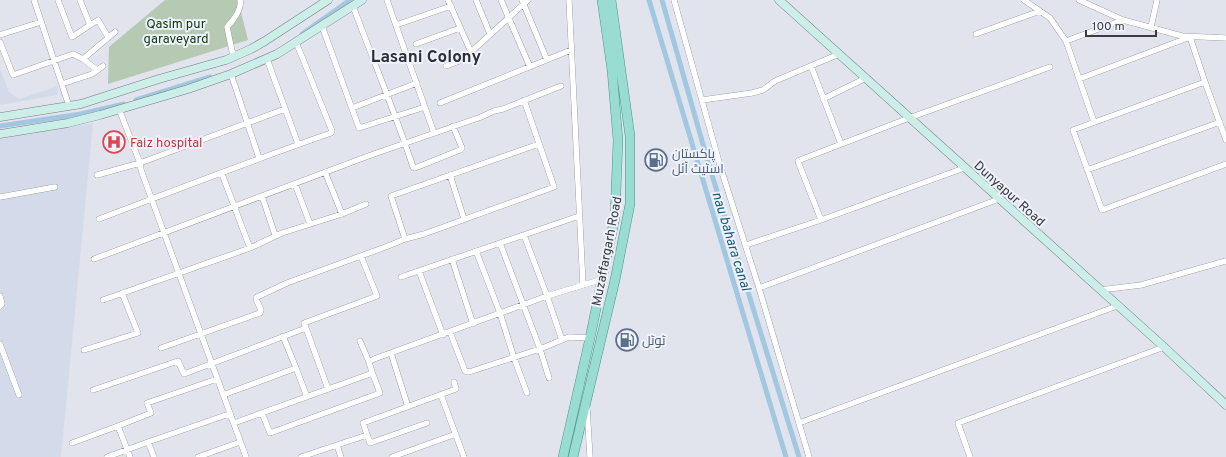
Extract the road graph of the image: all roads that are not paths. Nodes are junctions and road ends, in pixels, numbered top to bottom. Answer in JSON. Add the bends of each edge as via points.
{"nodes":[{"id":1,"x":34,"y":0,"type":"edge"},
{"id":2,"x":58,"y":0,"type":"edge"},
{"id":3,"x":80,"y":0,"type":"edge"},
{"id":4,"x":240,"y":0,"type":"edge"},
{"id":5,"x":328,"y":0,"type":"edge"},
{"id":6,"x":362,"y":0,"type":"edge"},
{"id":7,"x":387,"y":0,"type":"edge"},
{"id":8,"x":448,"y":0,"type":"edge"},
{"id":9,"x":476,"y":0,"type":"edge"},
{"id":10,"x":501,"y":0,"type":"edge"},
{"id":11,"x":569,"y":0,"type":"edge"},
{"id":12,"x":602,"y":0,"type":"edge"},
{"id":13,"x":611,"y":0,"type":"edge"},
{"id":14,"x":674,"y":0,"type":"edge"},
{"id":15,"x":778,"y":0,"type":"edge"},
{"id":16,"x":1024,"y":0,"type":"edge"},
{"id":17,"x":1080,"y":0,"type":"edge"},
{"id":18,"x":1158,"y":0,"type":"edge"},
{"id":19,"x":524,"y":1,"type":"edge"},
{"id":20,"x":353,"y":6,"type":"junction"},
{"id":21,"x":451,"y":6,"type":"junction"},
{"id":22,"x":1040,"y":11,"type":"junction"},
{"id":23,"x":509,"y":17,"type":"junction"},
{"id":24,"x":1123,"y":20,"type":"junction"},
{"id":25,"x":41,"y":22,"type":"junction"},
{"id":26,"x":90,"y":25,"type":"junction"},
{"id":27,"x":396,"y":25,"type":"junction"},
{"id":28,"x":322,"y":26,"type":"junction"},
{"id":29,"x":1151,"y":27,"type":"junction"},
{"id":30,"x":460,"y":28,"type":"junction"},
{"id":31,"x":114,"y":32,"type":"dead end"},
{"id":32,"x":490,"y":34,"type":"junction"},
{"id":33,"x":976,"y":34,"type":"dead end"},
{"id":34,"x":0,"y":35,"type":"edge"},
{"id":35,"x":612,"y":35,"type":"junction"},
{"id":36,"x":108,"y":36,"type":"junction"},
{"id":37,"x":1190,"y":37,"type":"junction"},
{"id":38,"x":1226,"y":38,"type":"edge"},
{"id":39,"x":1066,"y":41,"type":"junction"},
{"id":40,"x":0,"y":42,"type":"edge"},
{"id":41,"x":296,"y":42,"type":"junction"},
{"id":42,"x":416,"y":44,"type":"dead end"},
{"id":43,"x":571,"y":50,"type":"junction"},
{"id":44,"x":471,"y":52,"type":"junction"},
{"id":45,"x":839,"y":54,"type":"junction"},
{"id":46,"x":235,"y":56,"type":"junction"},
{"id":47,"x":83,"y":59,"type":"junction"},
{"id":48,"x":267,"y":59,"type":"junction"},
{"id":49,"x":54,"y":60,"type":"junction"},
{"id":50,"x":547,"y":60,"type":"junction"},
{"id":51,"x":103,"y":66,"type":"dead end"},
{"id":52,"x":446,"y":66,"type":"dead end"},
{"id":53,"x":811,"y":66,"type":"junction"},
{"id":54,"x":530,"y":67,"type":"junction"},
{"id":55,"x":1050,"y":68,"type":"dead end"},
{"id":56,"x":97,"y":70,"type":"junction"},
{"id":57,"x":232,"y":74,"type":"junction"},
{"id":58,"x":866,"y":78,"type":"junction"},
{"id":59,"x":1079,"y":79,"type":"junction"},
{"id":60,"x":1205,"y":82,"type":"junction"},
{"id":61,"x":62,"y":84,"type":"junction"},
{"id":62,"x":417,"y":84,"type":"junction"},
{"id":63,"x":561,"y":86,"type":"dead end"},
{"id":64,"x":387,"y":95,"type":"junction"},
{"id":65,"x":823,"y":99,"type":"junction"},
{"id":66,"x":524,"y":100,"type":"junction"},
{"id":67,"x":702,"y":100,"type":"junction"},
{"id":68,"x":440,"y":103,"type":"dead end"},
{"id":69,"x":69,"y":106,"type":"junction"},
{"id":70,"x":425,"y":107,"type":"junction"},
{"id":71,"x":352,"y":108,"type":"junction"},
{"id":72,"x":285,"y":109,"type":"junction"},
{"id":73,"x":119,"y":110,"type":"junction"},
{"id":74,"x":396,"y":116,"type":"junction"},
{"id":75,"x":0,"y":117,"type":"edge"},
{"id":76,"x":909,"y":118,"type":"junction"},
{"id":77,"x":1094,"y":122,"type":"junction"},
{"id":78,"x":1220,"y":122,"type":"junction"},
{"id":79,"x":247,"y":123,"type":"junction"},
{"id":80,"x":453,"y":126,"type":"junction"},
{"id":81,"x":434,"y":133,"type":"junction"},
{"id":82,"x":0,"y":134,"type":"edge"},
{"id":83,"x":1226,"y":140,"type":"edge"},
{"id":84,"x":405,"y":143,"type":"junction"},
{"id":85,"x":298,"y":144,"type":"junction"},
{"id":86,"x":539,"y":144,"type":"junction"},
{"id":87,"x":841,"y":144,"type":"junction"},
{"id":88,"x":259,"y":158,"type":"junction"},
{"id":89,"x":140,"y":163,"type":"junction"},
{"id":90,"x":1226,"y":164,"type":"edge"},
{"id":91,"x":964,"y":168,"type":"junction"},
{"id":92,"x":1087,"y":170,"type":"junction"},
{"id":93,"x":325,"y":172,"type":"junction"},
{"id":94,"x":222,"y":174,"type":"junction"},
{"id":95,"x":450,"y":175,"type":"junction"},
{"id":96,"x":97,"y":176,"type":"dead end"},
{"id":97,"x":295,"y":184,"type":"junction"},
{"id":98,"x":55,"y":187,"type":"dead end"},
{"id":99,"x":262,"y":196,"type":"junction"},
{"id":100,"x":0,"y":197,"type":"edge"},
{"id":101,"x":999,"y":199,"type":"junction"},
{"id":102,"x":152,"y":200,"type":"junction"},
{"id":103,"x":366,"y":204,"type":"dead end"},
{"id":104,"x":234,"y":206,"type":"junction"},
{"id":105,"x":342,"y":214,"type":"junction"},
{"id":106,"x":579,"y":216,"type":"junction"},
{"id":107,"x":99,"y":219,"type":"dead end"},
{"id":108,"x":464,"y":220,"type":"junction"},
{"id":109,"x":821,"y":220,"type":"junction"},
{"id":110,"x":310,"y":224,"type":"junction"},
{"id":111,"x":164,"y":233,"type":"junction"},
{"id":112,"x":276,"y":235,"type":"junction"},
{"id":113,"x":524,"y":235,"type":"junction"},
{"id":114,"x":405,"y":239,"type":"junction"},
{"id":115,"x":500,"y":243,"type":"junction"},
{"id":116,"x":746,"y":246,"type":"junction"},
{"id":117,"x":250,"y":248,"type":"junction"},
{"id":118,"x":476,"y":251,"type":"junction"},
{"id":119,"x":361,"y":256,"type":"junction"},
{"id":120,"x":94,"y":259,"type":"dead end"},
{"id":121,"x":452,"y":259,"type":"junction"},
{"id":122,"x":1226,"y":261,"type":"edge"},
{"id":123,"x":420,"y":271,"type":"junction"},
{"id":124,"x":178,"y":272,"type":"junction"},
{"id":125,"x":401,"y":277,"type":"dead end"},
{"id":126,"x":603,"y":279,"type":"junction"},
{"id":127,"x":583,"y":285,"type":"junction"},
{"id":128,"x":759,"y":288,"type":"junction"},
{"id":129,"x":1100,"y":290,"type":"junction"},
{"id":130,"x":122,"y":293,"type":"junction"},
{"id":131,"x":0,"y":296,"type":"edge"},
{"id":132,"x":547,"y":296,"type":"junction"},
{"id":133,"x":103,"y":300,"type":"dead end"},
{"id":134,"x":523,"y":305,"type":"junction"},
{"id":135,"x":0,"y":306,"type":"edge"},
{"id":136,"x":1117,"y":306,"type":"junction"},
{"id":137,"x":500,"y":313,"type":"junction"},
{"id":138,"x":473,"y":324,"type":"junction"},
{"id":139,"x":306,"y":328,"type":"junction"},
{"id":140,"x":450,"y":332,"type":"junction"},
{"id":141,"x":202,"y":333,"type":"junction"},
{"id":142,"x":443,"y":334,"type":"junction"},
{"id":143,"x":283,"y":336,"type":"junction"},
{"id":144,"x":590,"y":338,"type":"junction"},
{"id":145,"x":562,"y":340,"type":"junction"},
{"id":146,"x":360,"y":341,"type":"dead end"},
{"id":147,"x":0,"y":344,"type":"edge"},
{"id":148,"x":1164,"y":347,"type":"junction"},
{"id":149,"x":161,"y":348,"type":"dead end"},
{"id":150,"x":540,"y":349,"type":"junction"},
{"id":151,"x":84,"y":350,"type":"dead end"},
{"id":152,"x":391,"y":353,"type":"junction"},
{"id":153,"x":514,"y":358,"type":"junction"},
{"id":154,"x":6,"y":361,"type":"junction"},
{"id":155,"x":368,"y":362,"type":"junction"},
{"id":156,"x":212,"y":363,"type":"junction"},
{"id":157,"x":0,"y":364,"type":"edge"},
{"id":158,"x":296,"y":368,"type":"junction"},
{"id":159,"x":372,"y":372,"type":"junction"},
{"id":160,"x":549,"y":378,"type":"dead end"},
{"id":161,"x":217,"y":379,"type":"junction"},
{"id":162,"x":454,"y":382,"type":"dead end"},
{"id":163,"x":328,"y":389,"type":"junction"},
{"id":164,"x":93,"y":390,"type":"dead end"},
{"id":165,"x":527,"y":393,"type":"dead end"},
{"id":166,"x":19,"y":395,"type":"dead end"},
{"id":167,"x":223,"y":395,"type":"junction"},
{"id":168,"x":441,"y":395,"type":"junction"},
{"id":169,"x":307,"y":397,"type":"junction"},
{"id":170,"x":587,"y":401,"type":"junction"},
{"id":171,"x":1226,"y":405,"type":"edge"},
{"id":172,"x":408,"y":407,"type":"junction"},
{"id":173,"x":262,"y":413,"type":"junction"},
{"id":174,"x":229,"y":414,"type":"junction"},
{"id":175,"x":234,"y":423,"type":"junction"},
{"id":176,"x":427,"y":423,"type":"dead end"},
{"id":177,"x":799,"y":423,"type":"junction"},
{"id":178,"x":118,"y":426,"type":"junction"},
{"id":179,"x":456,"y":434,"type":"junction"},
{"id":180,"x":367,"y":435,"type":"junction"},
{"id":181,"x":148,"y":442,"type":"junction"},
{"id":182,"x":240,"y":442,"type":"junction"},
{"id":183,"x":72,"y":443,"type":"dead end"},
{"id":184,"x":337,"y":445,"type":"junction"},
{"id":185,"x":127,"y":450,"type":"junction"},
{"id":186,"x":462,"y":456,"type":"edge"},
{"id":187,"x":107,"y":457,"type":"edge"},
{"id":188,"x":130,"y":457,"type":"edge"},
{"id":189,"x":154,"y":457,"type":"edge"},
{"id":190,"x":198,"y":457,"type":"edge"},
{"id":191,"x":246,"y":457,"type":"edge"},
{"id":192,"x":301,"y":457,"type":"edge"},
{"id":193,"x":341,"y":457,"type":"edge"},
{"id":194,"x":392,"y":457,"type":"edge"},
{"id":195,"x":563,"y":457,"type":"edge"},
{"id":196,"x":573,"y":457,"type":"edge"},
{"id":197,"x":590,"y":457,"type":"edge"},
{"id":198,"x":809,"y":457,"type":"edge"},
{"id":199,"x":970,"y":457,"type":"edge"}],
"edges":[{"from":1,"to":25,"type":"street"},
{"from":2,"to":26,"type":"street","via":[[72,37]]},
{"from":3,"to":26,"type":"street"},
{"from":4,"to":46,"type":"street","via":[[233,20],[227,26]]},
{"from":5,"to":46,"type":"main road","via":[[265,41]]},
{"from":6,"to":20,"type":"main road"},
{"from":7,"to":27,"type":"street"},
{"from":8,"to":21,"type":"street"},
{"from":9,"to":32,"type":"street"},
{"from":10,"to":23,"type":"street"},
{"from":11,"to":43,"type":"street"},
{"from":12,"to":35,"type":"main road","name":"Muzaffargarh Road"},
{"from":13,"to":35,"type":"main road","name":"Muzaffargarh Road"},
{"from":14,"to":67,"type":"street"},
{"from":15,"to":45,"type":"main road","name":"Dunyapur Road"},
{"from":16,"to":22,"type":"street"},
{"from":17,"to":24,"type":"street"},
{"from":18,"to":29,"type":"street"},
{"from":19,"to":23,"type":"street"},
{"from":19,"to":50,"type":"street"},
{"from":20,"to":28,"type":"main road"},
{"from":20,"to":64,"type":"street"},
{"from":21,"to":27,"type":"street"},
{"from":21,"to":30,"type":"street"},
{"from":22,"to":33,"type":"street"},
{"from":22,"to":39,"type":"street","via":[[1050,18]]},
{"from":23,"to":32,"type":"street"},
{"from":23,"to":54,"type":"street"},
{"from":24,"to":29,"type":"street"},
{"from":24,"to":39,"type":"street"},
{"from":25,"to":34,"type":"street"},
{"from":25,"to":49,"type":"street"},
{"from":26,"to":36,"type":"street","via":[[98,20]]},
{"from":27,"to":62,"type":"street"},
{"from":28,"to":41,"type":"main road"},
{"from":28,"to":71,"type":"street"},
{"from":29,"to":37,"type":"street"},
{"from":30,"to":42,"type":"street"},
{"from":30,"to":44,"type":"street"},
{"from":31,"to":36,"type":"street"},
{"from":32,"to":44,"type":"street"},
{"from":35,"to":126,"type":"main road","name":"Muzaffargarh Road","via":[[618,140],[616,216]]},
{"from":35,"to":170,"type":"main road","name":"Muzaffargarh Road","via":[[630,136],[630,204]]},
{"from":36,"to":47,"type":"street"},
{"from":37,"to":38,"type":"street"},
{"from":37,"to":59,"type":"street"},
{"from":37,"to":60,"type":"street"},
{"from":39,"to":59,"type":"street"},
{"from":40,"to":49,"type":"street","via":[[13,75]]},
{"from":41,"to":48,"type":"main road"},
{"from":41,"to":85,"type":"street","via":[[332,131]]},
{"from":43,"to":50,"type":"street"},
{"from":43,"to":106,"type":"street"},
{"from":44,"to":52,"type":"street","via":[[470,57]]},
{"from":45,"to":53,"type":"street"},
{"from":45,"to":58,"type":"main road","name":"Dunyapur Road"},
{"from":46,"to":69,"type":"main road"},
{"from":47,"to":49,"type":"street","via":[[73,54]]},
{"from":47,"to":56,"type":"street"},
{"from":48,"to":57,"type":"main road"},
{"from":48,"to":72,"type":"street"},
{"from":49,"to":61,"type":"street"},
{"from":50,"to":54,"type":"street"},
{"from":51,"to":56,"type":"street"},
{"from":53,"to":65,"type":"street"},
{"from":53,"to":67,"type":"street","via":[[775,81],[763,90]]},
{"from":54,"to":68,"type":"street"},
{"from":55,"to":76,"type":"street"},
{"from":56,"to":61,"type":"street"},
{"from":57,"to":73,"type":"main road"},
{"from":57,"to":79,"type":"street"},
{"from":58,"to":65,"type":"street"},
{"from":58,"to":76,"type":"main road","name":"Dunyapur Road"},
{"from":59,"to":77,"type":"street"},
{"from":60,"to":77,"type":"street"},
{"from":60,"to":78,"type":"street"},
{"from":61,"to":69,"type":"street"},
{"from":62,"to":64,"type":"street"},
{"from":62,"to":70,"type":"street"},
{"from":63,"to":66,"type":"street"},
{"from":64,"to":71,"type":"street"},
{"from":64,"to":74,"type":"street"},
{"from":65,"to":87,"type":"street"},
{"from":66,"to":80,"type":"street"},
{"from":66,"to":86,"type":"street"},
{"from":67,"to":116,"type":"street"},
{"from":69,"to":75,"type":"main road"},
{"from":70,"to":74,"type":"street"},
{"from":70,"to":81,"type":"street"},
{"from":71,"to":74,"type":"street","via":[[359,128]]},
{"from":72,"to":79,"type":"street"},
{"from":72,"to":85,"type":"street"},
{"from":73,"to":82,"type":"main road","via":[[68,123]]},
{"from":73,"to":89,"type":"street"},
{"from":74,"to":84,"type":"street"},
{"from":76,"to":87,"type":"street"},
{"from":76,"to":91,"type":"main road","name":"Dunyapur Road"},
{"from":77,"to":92,"type":"street","via":[[1073,130]]},
{"from":78,"to":83,"type":"street"},
{"from":78,"to":92,"type":"street"},
{"from":79,"to":88,"type":"street"},
{"from":79,"to":89,"type":"street"},
{"from":80,"to":81,"type":"street"},
{"from":80,"to":84,"type":"street","via":[[462,148],[415,168]]},
{"from":81,"to":84,"type":"street"},
{"from":84,"to":93,"type":"street"},
{"from":85,"to":88,"type":"street"},
{"from":86,"to":95,"type":"street"},
{"from":86,"to":108,"type":"street","via":[[554,187]]},
{"from":87,"to":109,"type":"street","via":[[798,161]]},
{"from":88,"to":94,"type":"street"},
{"from":89,"to":96,"type":"street"},
{"from":89,"to":102,"type":"street"},
{"from":90,"to":92,"type":"street","via":[[1102,210]]},
{"from":91,"to":101,"type":"main road","name":"Dunyapur Road"},
{"from":91,"to":109,"type":"street"},
{"from":93,"to":97,"type":"street"},
{"from":93,"to":105,"type":"street"},
{"from":94,"to":102,"type":"street"},
{"from":94,"to":104,"type":"street"},
{"from":95,"to":108,"type":"street"},
{"from":95,"to":114,"type":"street","via":[[391,196]]},
{"from":97,"to":99,"type":"street"},
{"from":97,"to":110,"type":"street"},
{"from":98,"to":100,"type":"street"},
{"from":99,"to":104,"type":"street"},
{"from":99,"to":112,"type":"street"},
{"from":101,"to":128,"type":"street"},
{"from":101,"to":129,"type":"main road","name":"Dunyapur Road"},
{"from":102,"to":107,"type":"street"},
{"from":102,"to":111,"type":"street"},
{"from":103,"to":105,"type":"street"},
{"from":104,"to":111,"type":"street"},
{"from":104,"to":117,"type":"street"},
{"from":105,"to":110,"type":"street"},
{"from":106,"to":113,"type":"street"},
{"from":106,"to":127,"type":"street"},
{"from":108,"to":114,"type":"street"},
{"from":109,"to":116,"type":"street"},
{"from":110,"to":112,"type":"street"},
{"from":111,"to":120,"type":"street"},
{"from":111,"to":124,"type":"street"},
{"from":112,"to":117,"type":"street"},
{"from":113,"to":115,"type":"street"},
{"from":113,"to":132,"type":"street"},
{"from":114,"to":119,"type":"street"},
{"from":115,"to":118,"type":"street"},
{"from":115,"to":134,"type":"street"},
{"from":116,"to":128,"type":"street"},
{"from":117,"to":124,"type":"street"},
{"from":118,"to":121,"type":"street"},
{"from":118,"to":137,"type":"street"},
{"from":119,"to":139,"type":"street","via":[[377,296],[304,323]]},
{"from":119,"to":141,"type":"street","via":[[287,282],[257,297],[260,313]]},
{"from":121,"to":123,"type":"street"},
{"from":121,"to":138,"type":"street"},
{"from":122,"to":129,"type":"street","via":[[1141,284]]},
{"from":123,"to":125,"type":"street"},
{"from":123,"to":142,"type":"street"},
{"from":124,"to":130,"type":"street"},
{"from":124,"to":141,"type":"street"},
{"from":126,"to":127,"type":"street"},
{"from":126,"to":144,"type":"main road","name":"Muzaffargarh Road"},
{"from":127,"to":132,"type":"street"},
{"from":128,"to":177,"type":"street"},
{"from":129,"to":136,"type":"main road","name":"Dunyapur Road"},
{"from":130,"to":133,"type":"street"},
{"from":130,"to":151,"type":"street","via":[[138,333]]},
{"from":131,"to":135,"type":"street"},
{"from":132,"to":134,"type":"street"},
{"from":132,"to":145,"type":"street"},
{"from":134,"to":137,"type":"street"},
{"from":134,"to":150,"type":"street"},
{"from":136,"to":148,"type":"main road","name":"Dunyapur Road"},
{"from":136,"to":177,"type":"street"},
{"from":137,"to":138,"type":"street"},
{"from":137,"to":153,"type":"street"},
{"from":138,"to":140,"type":"street"},
{"from":139,"to":143,"type":"street"},
{"from":139,"to":163,"type":"street"},
{"from":140,"to":142,"type":"street"},
{"from":140,"to":153,"type":"street","via":[[465,371]]},
{"from":141,"to":149,"type":"street"},
{"from":141,"to":156,"type":"street"},
{"from":142,"to":152,"type":"street"},
{"from":143,"to":156,"type":"street"},
{"from":143,"to":158,"type":"street"},
{"from":144,"to":145,"type":"street","via":[[569,337]]},
{"from":144,"to":195,"type":"main road","name":"Muzaffargarh Road"},
{"from":145,"to":150,"type":"street"},
{"from":146,"to":155,"type":"street"},
{"from":147,"to":154,"type":"street"},
{"from":148,"to":171,"type":"main road","name":"Dunyapur Road"},
{"from":148,"to":199,"type":"street","via":[[958,423]]},
{"from":150,"to":153,"type":"street"},
{"from":150,"to":160,"type":"street"},
{"from":152,"to":155,"type":"street"},
{"from":152,"to":172,"type":"street"},
{"from":153,"to":165,"type":"street"},
{"from":154,"to":157,"type":"street"},
{"from":154,"to":166,"type":"street"},
{"from":155,"to":159,"type":"street"},
{"from":156,"to":161,"type":"street"},
{"from":156,"to":164,"type":"street","via":[[184,374],[178,361]]},
{"from":158,"to":167,"type":"street"},
{"from":158,"to":169,"type":"street"},
{"from":159,"to":163,"type":"street"},
{"from":159,"to":173,"type":"street","via":[[380,393],[270,433]]},
{"from":161,"to":167,"type":"street"},
{"from":161,"to":178,"type":"street","via":[[147,402],[151,413]]},
{"from":162,"to":168,"type":"street","via":[[456,389]]},
{"from":163,"to":169,"type":"street"},
{"from":167,"to":174,"type":"street"},
{"from":168,"to":172,"type":"street"},
{"from":168,"to":179,"type":"street"},
{"from":169,"to":173,"type":"street"},
{"from":170,"to":196,"type":"main road","name":"Muzaffargarh Road"},
{"from":170,"to":197,"type":"street"},
{"from":172,"to":180,"type":"street","via":[[363,423]]},
{"from":173,"to":175,"type":"street"},
{"from":174,"to":175,"type":"street"},
{"from":174,"to":181,"type":"street"},
{"from":175,"to":182,"type":"street"},
{"from":176,"to":180,"type":"street","via":[[370,442]]},
{"from":177,"to":198,"type":"street"},
{"from":178,"to":183,"type":"street"},
{"from":178,"to":185,"type":"street"},
{"from":179,"to":186,"type":"street"},
{"from":179,"to":194,"type":"street"},
{"from":180,"to":184,"type":"street"},
{"from":181,"to":185,"type":"street"},
{"from":181,"to":189,"type":"street"},
{"from":182,"to":190,"type":"street"},
{"from":182,"to":191,"type":"street"},
{"from":184,"to":192,"type":"street"},
{"from":184,"to":193,"type":"street"},
{"from":185,"to":187,"type":"street"},
{"from":185,"to":188,"type":"street"}]}
